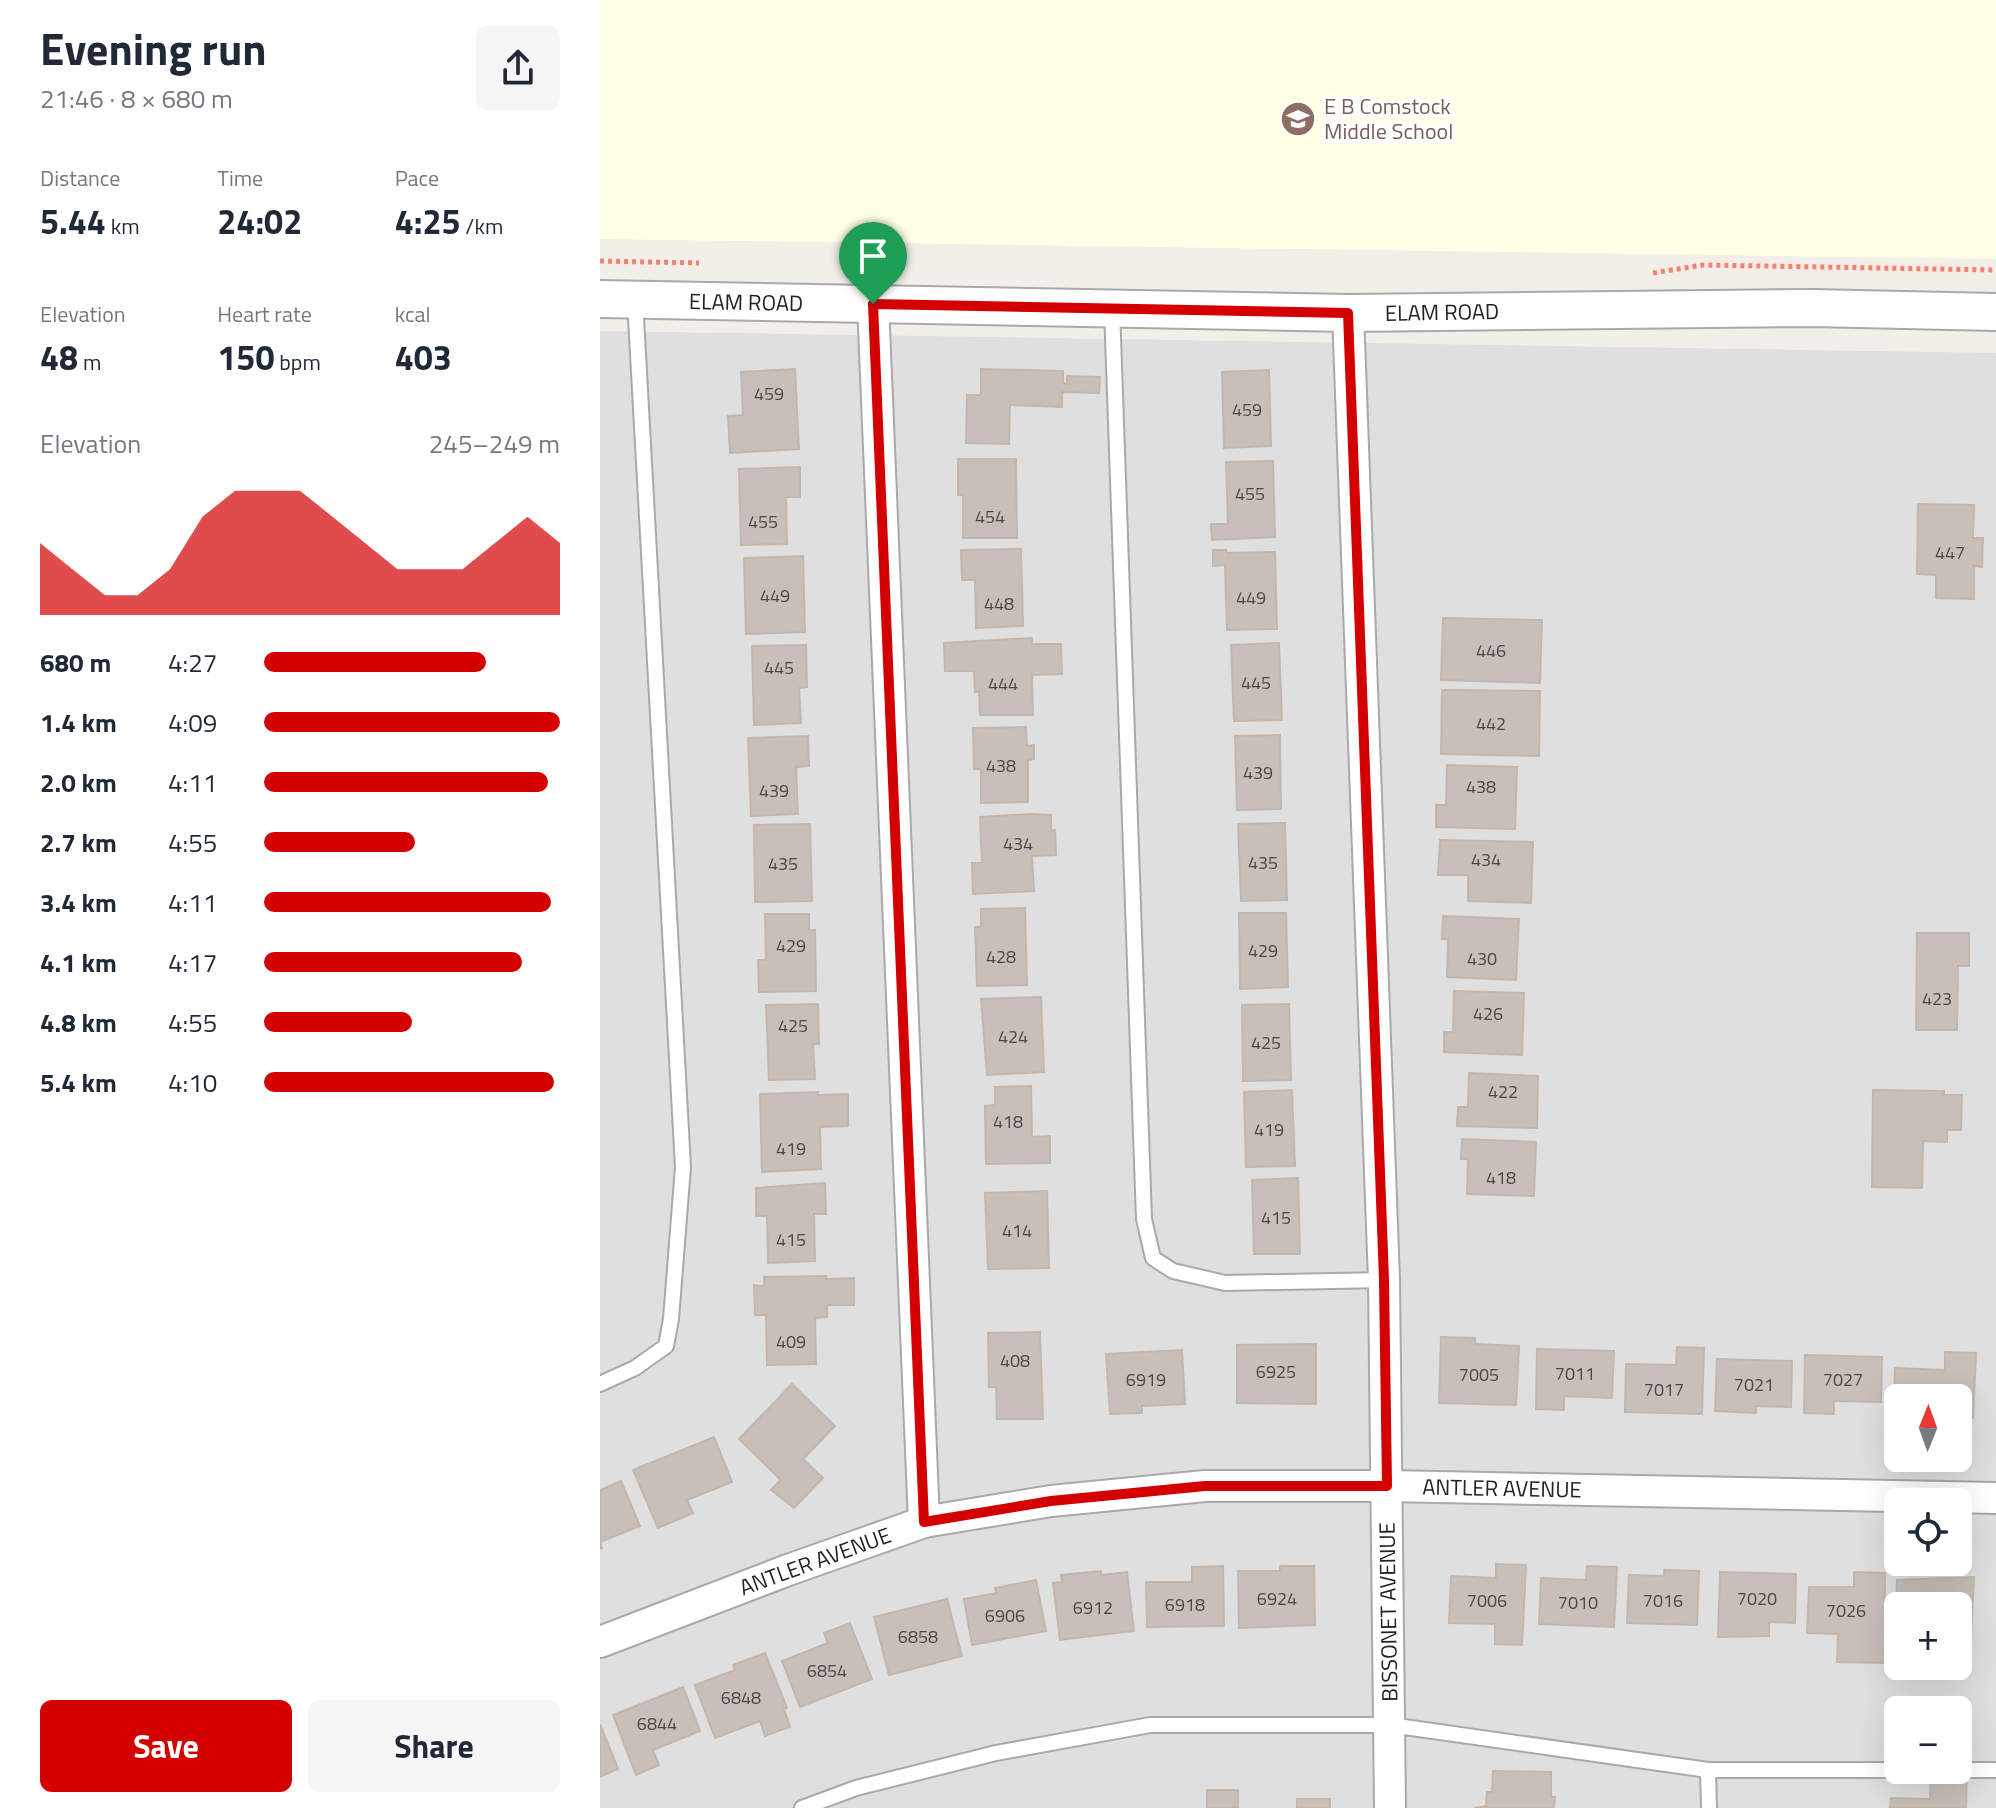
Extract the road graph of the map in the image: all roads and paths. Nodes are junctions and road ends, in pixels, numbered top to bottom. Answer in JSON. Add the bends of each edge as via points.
{"nodes":[{"id":1,"x":600,"y":261,"type":"edge"},
{"id":2,"x":712,"y":263,"type":"dead end"},
{"id":3,"x":1996,"y":270,"type":"edge"},
{"id":4,"x":1648,"y":273,"type":"dead end"},
{"id":5,"x":618,"y":299,"type":"edge"},
{"id":6,"x":873,"y":304,"type":"junction"},
{"id":7,"x":1111,"y":308,"type":"junction"},
{"id":8,"x":1996,"y":312,"type":"edge"},
{"id":9,"x":1348,"y":313,"type":"junction"},
{"id":10,"x":1384,"y":1280,"type":"junction"},
{"id":11,"x":600,"y":1384,"type":"edge"},
{"id":12,"x":1387,"y":1486,"type":"junction"},
{"id":13,"x":1996,"y":1498,"type":"edge"},
{"id":14,"x":924,"y":1522,"type":"junction"},
{"id":15,"x":600,"y":1642,"type":"edge"},
{"id":16,"x":1390,"y":1725,"type":"junction"},
{"id":17,"x":1708,"y":1770,"type":"junction"},
{"id":18,"x":1996,"y":1770,"type":"edge"},
{"id":19,"x":802,"y":1808,"type":"edge"},
{"id":20,"x":1390,"y":1808,"type":"edge"},
{"id":21,"x":1709,"y":1808,"type":"edge"}],
"edges":[{"from":1,"to":2,"type":"path"},
{"from":3,"to":4,"type":"path","via":[[1703,265]]},
{"from":5,"to":6,"type":"street","name":"ELAM ROAD"},
{"from":5,"to":11,"type":"lane","via":[[683,1167],[666,1346]]},
{"from":6,"to":7,"type":"street","name":"ELAM ROAD"},
{"from":6,"to":14,"type":"street"},
{"from":7,"to":9,"type":"street","name":"ELAM ROAD"},
{"from":7,"to":10,"type":"lane","via":[[1144,1219],[1153,1258],[1173,1271],[1225,1283]]},
{"from":8,"to":9,"type":"street","name":"ELAM ROAD","via":[[1812,308]]},
{"from":9,"to":10,"type":"street","name":"BISSONET AVENUE"},
{"from":10,"to":12,"type":"street","name":"BISSONET AVENUE"},
{"from":12,"to":13,"type":"street","name":"ANTLER AVENUE"},
{"from":12,"to":14,"type":"street","name":"ANTLER AVENUE","via":[[1205,1486],[1051,1501]]},
{"from":12,"to":16,"type":"street","name":"BISSONET AVENUE"},
{"from":14,"to":15,"type":"street","name":"ANTLER AVENUE"},
{"from":16,"to":17,"type":"lane"},
{"from":16,"to":19,"type":"lane","via":[[1150,1725],[996,1753],[856,1788]]},
{"from":16,"to":20,"type":"street","name":"BISSONET AVENUE"},
{"from":17,"to":18,"type":"lane"},
{"from":17,"to":21,"type":"lane"}]}
